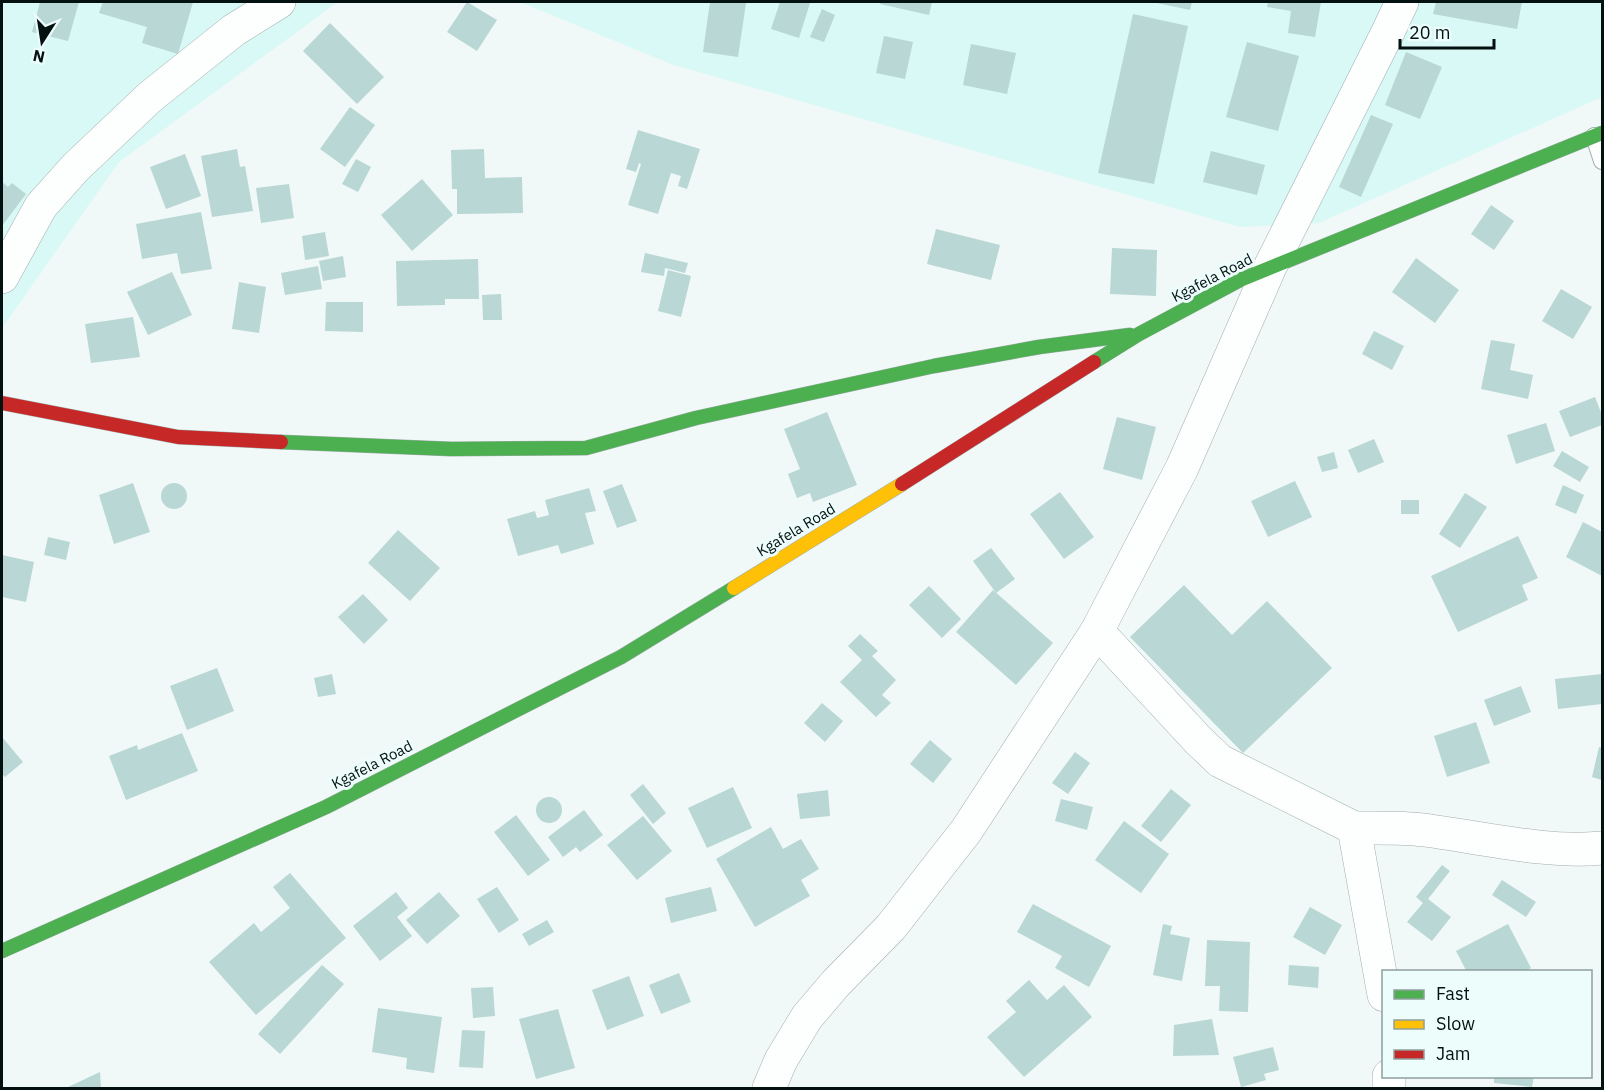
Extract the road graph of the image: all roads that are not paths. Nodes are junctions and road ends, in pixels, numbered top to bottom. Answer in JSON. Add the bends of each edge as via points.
{"nodes":[{"id":1,"x":279,"y":2,"type":"edge"},
{"id":2,"x":1402,"y":2,"type":"edge"},
{"id":3,"x":1598,"y":135,"type":"edge"},
{"id":4,"x":1602,"y":161,"type":"edge"},
{"id":5,"x":1270,"y":267,"type":"junction"},
{"id":6,"x":2,"y":277,"type":"edge"},
{"id":7,"x":1139,"y":334,"type":"junction"},
{"id":8,"x":2,"y":403,"type":"edge"},
{"id":9,"x":1097,"y":631,"type":"junction"},
{"id":10,"x":1354,"y":828,"type":"junction"},
{"id":11,"x":1602,"y":848,"type":"edge"},
{"id":12,"x":2,"y":951,"type":"edge"},
{"id":13,"x":1382,"y":989,"type":"edge"},
{"id":14,"x":769,"y":1089,"type":"edge"}],
"edges":[{"from":1,"to":6,"type":"street","via":[[234,30],[150,97],[76,166],[41,206]]},
{"from":2,"to":5,"type":"street"},
{"from":3,"to":4,"type":"lane"},
{"from":3,"to":5,"type":"street","name":"Kgafela Road"},
{"from":5,"to":7,"type":"street","name":"Kgafela Road"},
{"from":5,"to":9,"type":"street","via":[[1182,468]]},
{"from":7,"to":8,"type":"street","via":[[934,366],[696,418],[586,448],[451,449],[178,437]]},
{"from":7,"to":12,"type":"street","name":"Kgafela Road","via":[[621,657],[326,807]]},
{"from":9,"to":10,"type":"street","via":[[1220,760]]},
{"from":9,"to":14,"type":"street","via":[[966,831],[891,927],[807,1017]]},
{"from":10,"to":11,"type":"street","via":[[1420,829],[1520,844]]},
{"from":10,"to":13,"type":"street"}]}
